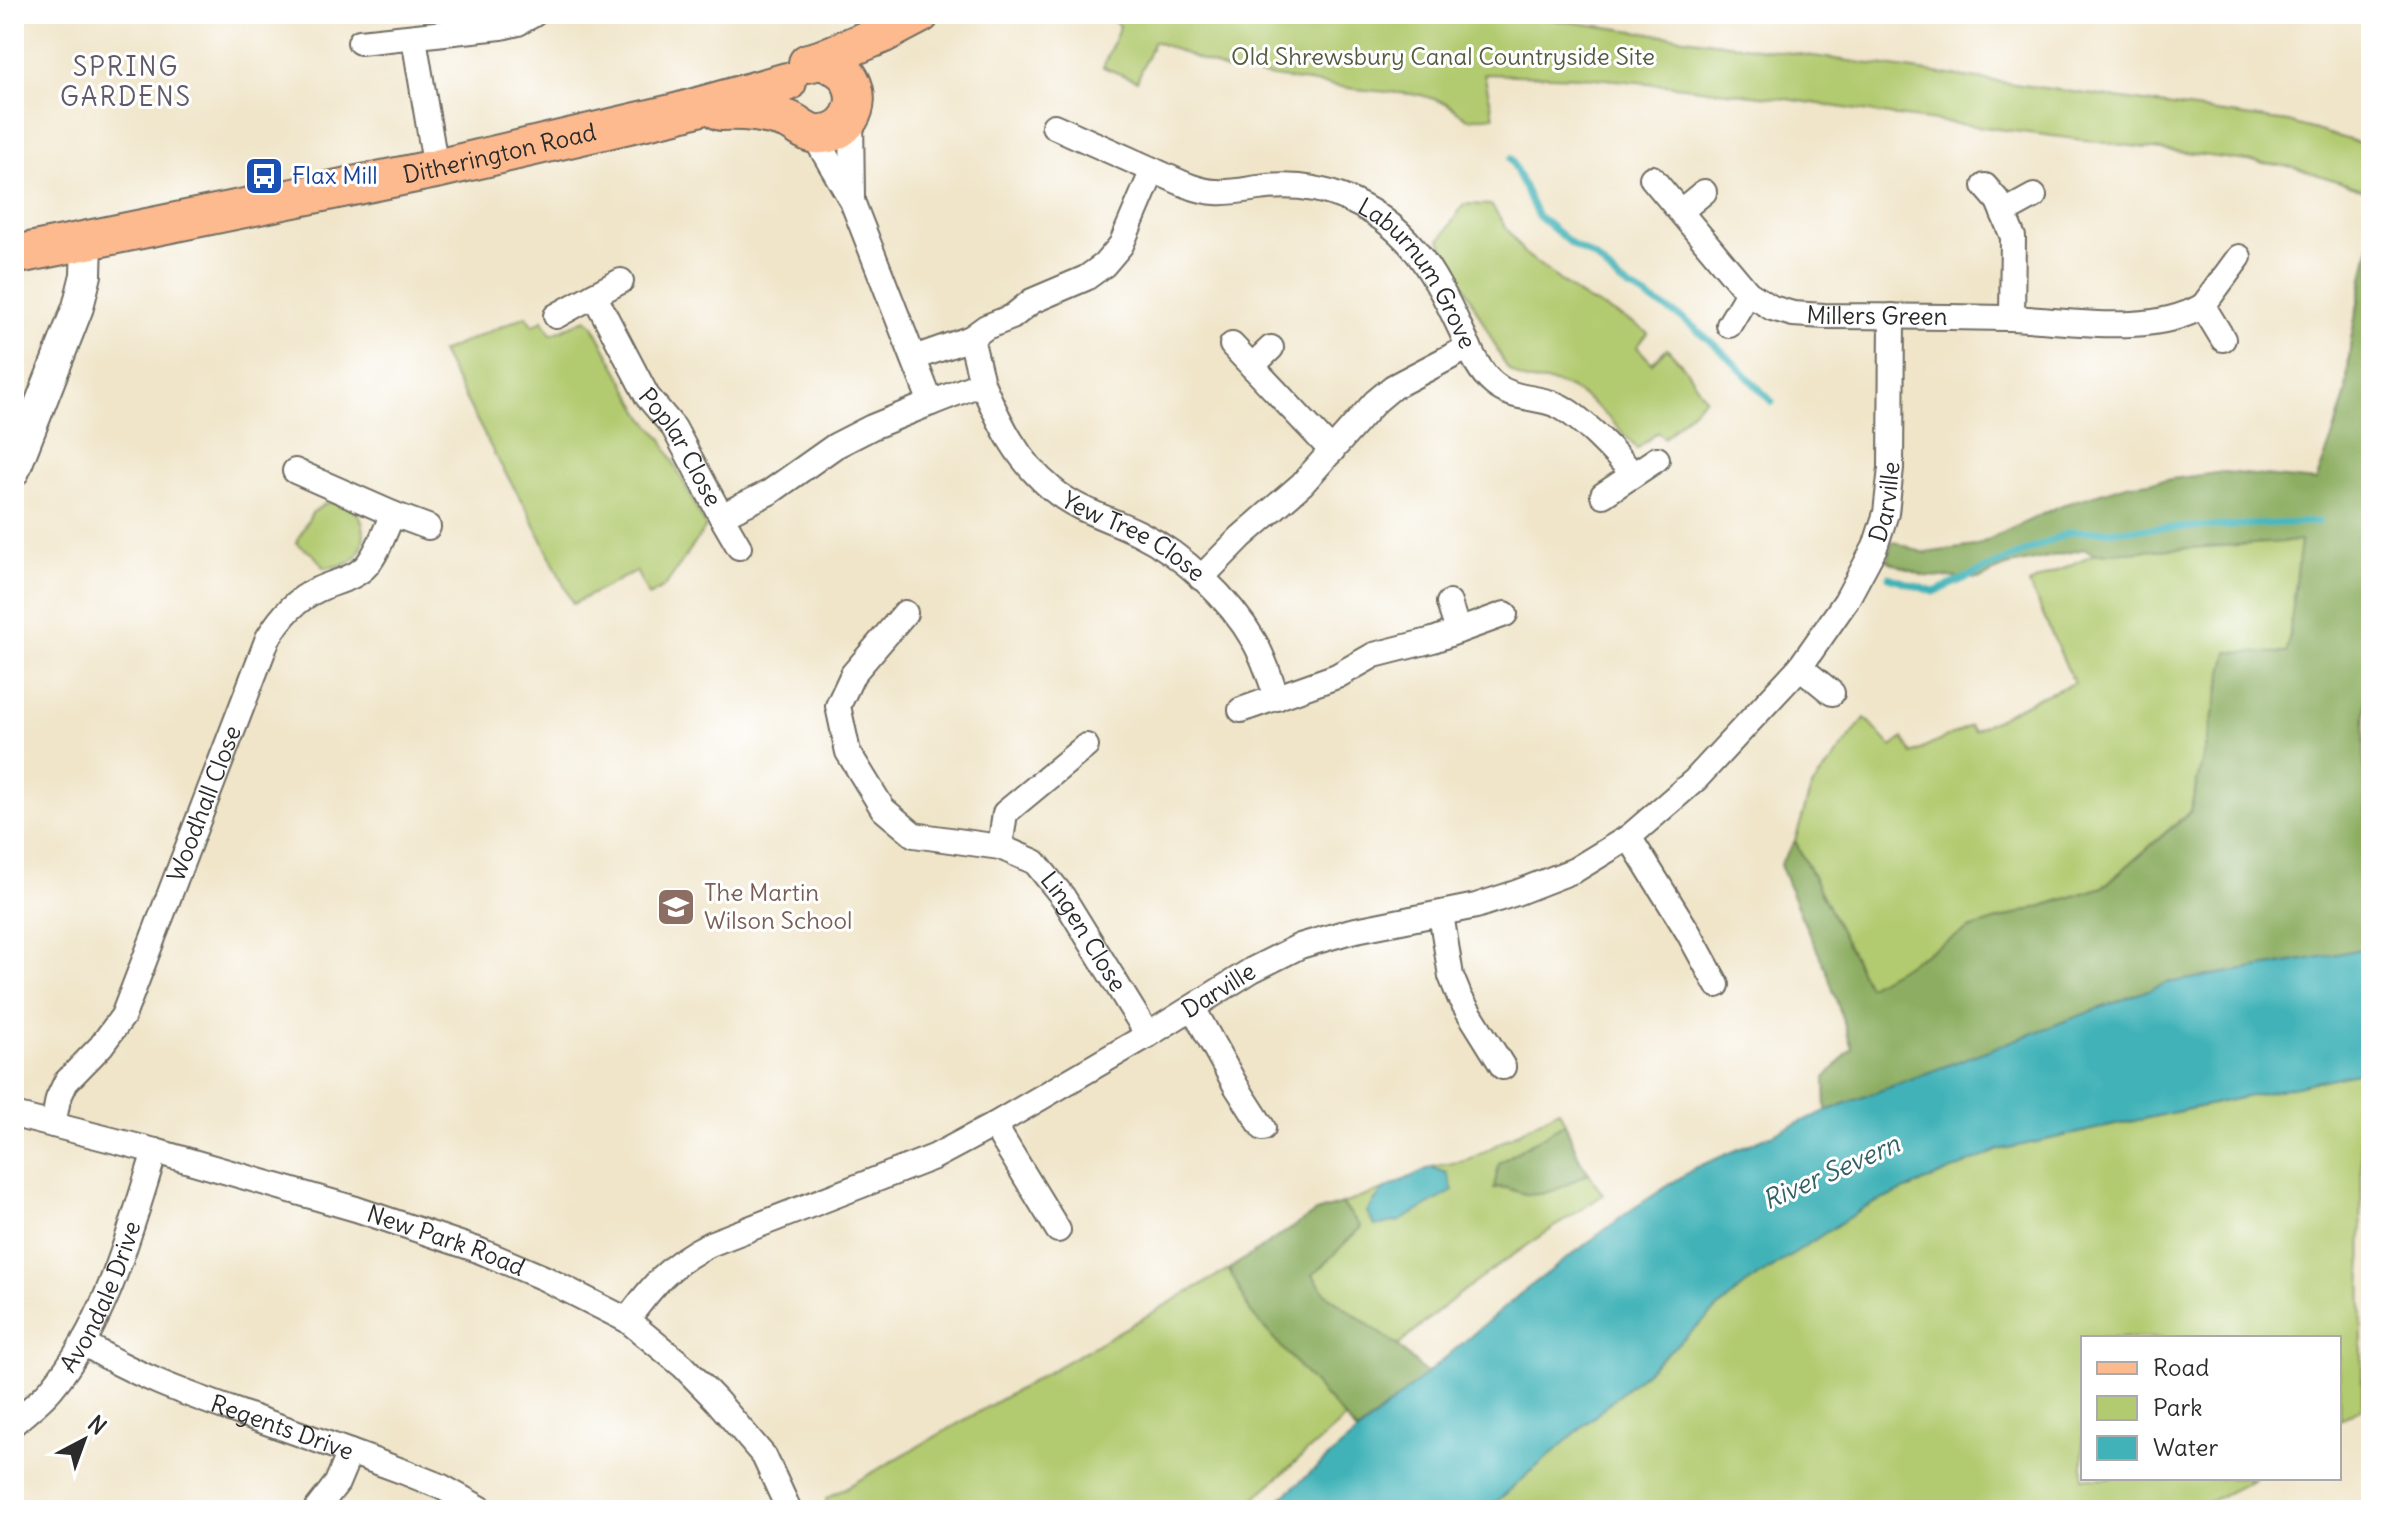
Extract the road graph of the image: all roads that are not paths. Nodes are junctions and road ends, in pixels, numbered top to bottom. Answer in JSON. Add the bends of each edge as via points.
{"nodes":[{"id":1,"x":534,"y":14,"type":"edge"},
{"id":2,"x":914,"y":17,"type":"edge"},
{"id":3,"x":414,"y":38,"type":"junction"},
{"id":4,"x":360,"y":42,"type":"dead end"},
{"id":5,"x":820,"y":60,"type":"junction"},
{"id":6,"x":787,"y":82,"type":"junction"},
{"id":7,"x":853,"y":104,"type":"junction"},
{"id":8,"x":676,"y":113,"type":"junction"},
{"id":9,"x":1054,"y":126,"type":"dead end"},
{"id":10,"x":802,"y":128,"type":"junction"},
{"id":11,"x":436,"y":169,"type":"junction"},
{"id":12,"x":1153,"y":170,"type":"junction"},
{"id":13,"x":1652,"y":178,"type":"dead end"},
{"id":14,"x":1985,"y":186,"type":"dead end"},
{"id":15,"x":1704,"y":192,"type":"dead end"},
{"id":16,"x":2034,"y":196,"type":"dead end"},
{"id":17,"x":852,"y":201,"type":"junction"},
{"id":18,"x":1681,"y":211,"type":"junction"},
{"id":19,"x":2003,"y":213,"type":"junction"},
{"id":20,"x":87,"y":241,"type":"junction"},
{"id":21,"x":14,"y":255,"type":"edge"},
{"id":22,"x":2239,"y":257,"type":"dead end"},
{"id":23,"x":621,"y":281,"type":"dead end"},
{"id":24,"x":1748,"y":293,"type":"junction"},
{"id":25,"x":594,"y":295,"type":"junction"},
{"id":26,"x":2203,"y":306,"type":"junction"},
{"id":27,"x":556,"y":316,"type":"dead end"},
{"id":28,"x":1892,"y":316,"type":"junction"},
{"id":29,"x":2012,"y":318,"type":"junction"},
{"id":30,"x":1729,"y":325,"type":"dead end"},
{"id":31,"x":971,"y":338,"type":"junction"},
{"id":32,"x":2223,"y":339,"type":"dead end"},
{"id":33,"x":1232,"y":345,"type":"dead end"},
{"id":34,"x":1469,"y":347,"type":"junction"},
{"id":35,"x":1271,"y":348,"type":"dead end"},
{"id":36,"x":914,"y":358,"type":"junction"},
{"id":37,"x":1252,"y":366,"type":"junction"},
{"id":38,"x":982,"y":383,"type":"junction"},
{"id":39,"x":931,"y":403,"type":"junction"},
{"id":40,"x":1332,"y":451,"type":"junction"},
{"id":41,"x":1657,"y":459,"type":"dead end"},
{"id":42,"x":14,"y":471,"type":"edge"},
{"id":43,"x":295,"y":471,"type":"dead end"},
{"id":44,"x":1633,"y":474,"type":"junction"},
{"id":45,"x":1603,"y":495,"type":"dead end"},
{"id":46,"x":393,"y":514,"type":"junction"},
{"id":47,"x":721,"y":516,"type":"junction"},
{"id":48,"x":428,"y":527,"type":"dead end"},
{"id":49,"x":739,"y":547,"type":"dead end"},
{"id":50,"x":1201,"y":578,"type":"junction"},
{"id":51,"x":1449,"y":603,"type":"dead end"},
{"id":52,"x":905,"y":613,"type":"dead end"},
{"id":53,"x":1505,"y":614,"type":"dead end"},
{"id":54,"x":1458,"y":631,"type":"junction"},
{"id":55,"x":1800,"y":667,"type":"junction"},
{"id":56,"x":1832,"y":693,"type":"dead end"},
{"id":57,"x":1277,"y":698,"type":"junction"},
{"id":58,"x":1241,"y":710,"type":"dead end"},
{"id":59,"x":1086,"y":746,"type":"dead end"},
{"id":60,"x":1629,"y":837,"type":"junction"},
{"id":61,"x":1000,"y":847,"type":"junction"},
{"id":62,"x":1441,"y":914,"type":"junction"},
{"id":63,"x":1717,"y":985,"type":"dead end"},
{"id":64,"x":1193,"y":1008,"type":"junction"},
{"id":65,"x":1148,"y":1035,"type":"junction"},
{"id":66,"x":1503,"y":1067,"type":"dead end"},
{"id":67,"x":14,"y":1115,"type":"edge"},
{"id":68,"x":53,"y":1125,"type":"junction"},
{"id":69,"x":994,"y":1125,"type":"junction"},
{"id":70,"x":1263,"y":1128,"type":"dead end"},
{"id":71,"x":155,"y":1151,"type":"junction"},
{"id":72,"x":1058,"y":1230,"type":"dead end"},
{"id":73,"x":627,"y":1320,"type":"junction"},
{"id":74,"x":84,"y":1343,"type":"junction"},
{"id":75,"x":14,"y":1423,"type":"edge"},
{"id":76,"x":350,"y":1452,"type":"junction"},
{"id":77,"x":316,"y":1510,"type":"edge"},
{"id":78,"x":483,"y":1510,"type":"edge"},
{"id":79,"x":789,"y":1510,"type":"edge"}],
"edges":[{"from":1,"to":3,"type":"street","via":[[501,27]]},
{"from":2,"to":5,"type":"main road","name":"Ditherington Road"},
{"from":2,"to":7,"type":"main road","name":"Ditherington Road","via":[[879,56]]},
{"from":3,"to":4,"type":"street"},
{"from":3,"to":11,"type":"street"},
{"from":5,"to":6,"type":"main road","name":"Ditherington Road","via":[[795,71]]},
{"from":5,"to":7,"type":"main road","via":[[849,76]]},
{"from":6,"to":8,"type":"main road","name":"Ditherington Road"},
{"from":6,"to":10,"type":"main road","via":[[785,110]]},
{"from":7,"to":10,"type":"main road","name":"Ditherington Road","via":[[841,128],[827,134]]},
{"from":7,"to":17,"type":"street"},
{"from":8,"to":10,"type":"main road","name":"Ditherington Road","via":[[761,112]]},
{"from":8,"to":11,"type":"main road","name":"Ditherington Road"},
{"from":9,"to":12,"type":"street","name":"Laburnum Grove"},
{"from":10,"to":17,"type":"street"},
{"from":11,"to":20,"type":"main road","name":"Ditherington Road"},
{"from":12,"to":31,"type":"street","via":[[1121,245],[1104,265]]},
{"from":12,"to":34,"type":"street","name":"Laburnum Grove","via":[[1198,189],[1297,186],[1326,191],[1369,209],[1421,256]]},
{"from":13,"to":18,"type":"street","name":"Millers Green"},
{"from":14,"to":19,"type":"street"},
{"from":15,"to":18,"type":"street"},
{"from":16,"to":19,"type":"street"},
{"from":17,"to":36,"type":"street"},
{"from":18,"to":24,"type":"street","name":"Millers Green"},
{"from":19,"to":29,"type":"street","via":[[2013,237]]},
{"from":20,"to":21,"type":"main road","name":"Ditherington Road"},
{"from":20,"to":42,"type":"street","via":[[78,307]]},
{"from":22,"to":26,"type":"street"},
{"from":23,"to":25,"type":"street"},
{"from":24,"to":28,"type":"street","name":"Millers Green","via":[[1793,314]]},
{"from":24,"to":30,"type":"street"},
{"from":25,"to":27,"type":"street"},
{"from":25,"to":47,"type":"street","name":"Poplar Close","via":[[647,396],[674,428]]},
{"from":26,"to":29,"type":"street","name":"Millers Green","via":[[2178,318],[2142,325]]},
{"from":26,"to":32,"type":"street"},
{"from":28,"to":29,"type":"street","name":"Millers Green"},
{"from":28,"to":55,"type":"street","name":"Darville","via":[[1886,513],[1875,547],[1846,601]]},
{"from":31,"to":36,"type":"street"},
{"from":31,"to":38,"type":"street","name":"Yew Tree Close"},
{"from":33,"to":37,"type":"street"},
{"from":34,"to":40,"type":"street","via":[[1393,387]]},
{"from":34,"to":44,"type":"street","name":"Laburnum Grove","via":[[1494,384],[1508,394],[1559,406]]},
{"from":35,"to":37,"type":"street"},
{"from":36,"to":39,"type":"street"},
{"from":37,"to":40,"type":"street"},
{"from":38,"to":39,"type":"street"},
{"from":38,"to":50,"type":"street","name":"Yew Tree Close","via":[[1016,451],[1054,491],[1163,546]]},
{"from":39,"to":47,"type":"street","name":"Poplar Close","via":[[835,446],[770,492]]},
{"from":40,"to":50,"type":"street"},
{"from":41,"to":44,"type":"street"},
{"from":43,"to":46,"type":"street"},
{"from":44,"to":45,"type":"street"},
{"from":46,"to":48,"type":"street"},
{"from":46,"to":68,"type":"street","name":"Woodhall Close","via":[[367,565],[298,602],[268,638],[123,1016],[66,1082]]},
{"from":47,"to":49,"type":"street"},
{"from":50,"to":57,"type":"street","name":"Yew Tree Close","via":[[1254,641]]},
{"from":51,"to":54,"type":"street"},
{"from":52,"to":61,"type":"street","name":"Lingen Close","via":[[853,674],[838,706],[848,752],[883,809],[914,835]]},
{"from":53,"to":54,"type":"street"},
{"from":54,"to":57,"type":"street","via":[[1374,655],[1337,676]]},
{"from":55,"to":56,"type":"street"},
{"from":55,"to":60,"type":"street","name":"Darville","via":[[1695,780]]},
{"from":57,"to":58,"type":"street"},
{"from":59,"to":61,"type":"street","via":[[1005,813]]},
{"from":60,"to":62,"type":"street","name":"Darville","via":[[1551,880]]},
{"from":60,"to":63,"type":"street"},
{"from":61,"to":65,"type":"street","name":"Lingen Close","via":[[1035,862],[1063,897]]},
{"from":62,"to":64,"type":"street","name":"Darville","via":[[1300,946]]},
{"from":62,"to":66,"type":"street","via":[[1451,976]]},
{"from":64,"to":65,"type":"street","name":"Darville"},
{"from":64,"to":70,"type":"street"},
{"from":65,"to":69,"type":"street","name":"Darville"},
{"from":67,"to":68,"type":"street","name":"New Park Road"},
{"from":68,"to":71,"type":"street","name":"New Park Road"},
{"from":69,"to":72,"type":"street"},
{"from":69,"to":73,"type":"street","name":"Darville","via":[[934,1157],[688,1255],[662,1275]]},
{"from":71,"to":73,"type":"street","name":"New Park Road","via":[[478,1250]]},
{"from":71,"to":74,"type":"street","name":"Avondale Drive","via":[[112,1281]]},
{"from":73,"to":79,"type":"street","name":"New Park Road","via":[[683,1366],[764,1456]]},
{"from":74,"to":75,"type":"street","name":"Avondale Drive","via":[[49,1391]]},
{"from":74,"to":76,"type":"street","name":"Regents Drive","via":[[139,1375]]},
{"from":76,"to":77,"type":"street","via":[[337,1483]]},
{"from":76,"to":78,"type":"street","name":"Regents Drive","via":[[442,1487]]}]}
